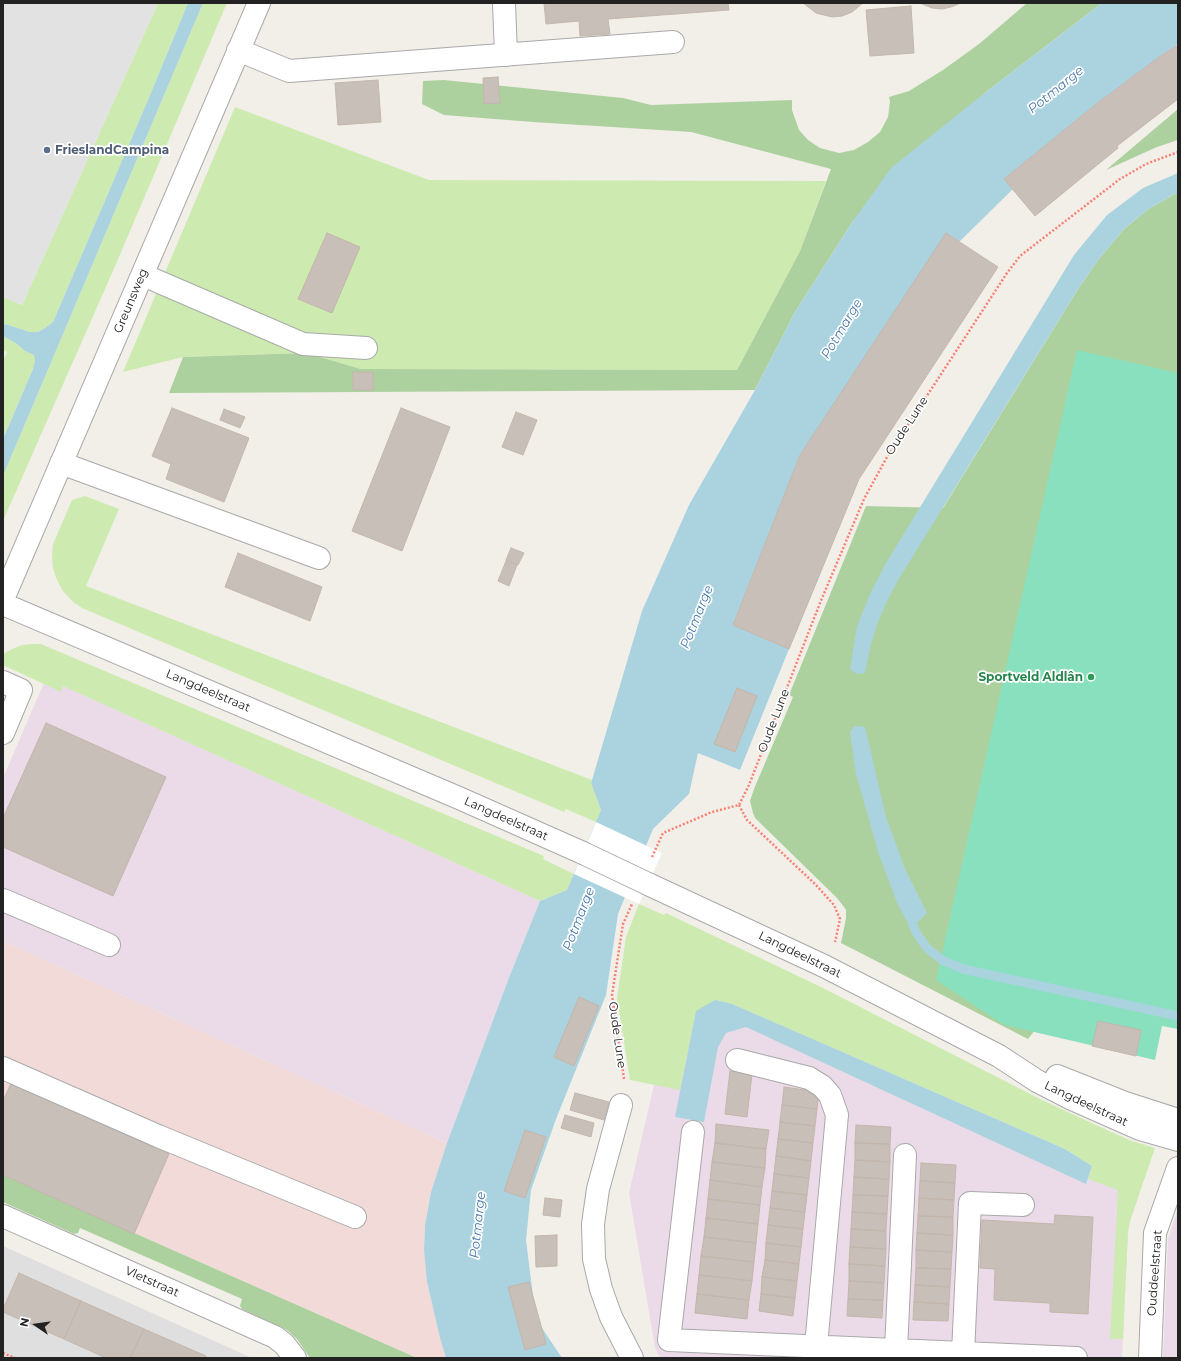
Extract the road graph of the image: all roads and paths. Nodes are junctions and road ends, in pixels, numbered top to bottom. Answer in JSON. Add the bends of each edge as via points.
{"nodes":[{"id":1,"x":259,"y":3,"type":"edge"},
{"id":2,"x":504,"y":3,"type":"edge"},
{"id":3,"x":673,"y":42,"type":"dead end"},
{"id":4,"x":238,"y":50,"type":"junction"},
{"id":5,"x":506,"y":55,"type":"junction"},
{"id":6,"x":1178,"y":152,"type":"edge"},
{"id":7,"x":142,"y":275,"type":"junction"},
{"id":8,"x":366,"y":348,"type":"dead end"},
{"id":9,"x":61,"y":463,"type":"junction"},
{"id":10,"x":319,"y":558,"type":"dead end"},
{"id":11,"x":3,"y":599,"type":"edge"},
{"id":12,"x":3,"y":604,"type":"edge"},
{"id":13,"x":3,"y":682,"type":"edge"},
{"id":14,"x":3,"y":734,"type":"edge"},
{"id":15,"x":739,"y":805,"type":"junction"},
{"id":16,"x":651,"y":861,"type":"dead end"},
{"id":17,"x":3,"y":900,"type":"edge"},
{"id":18,"x":632,"y":903,"type":"dead end"},
{"id":19,"x":109,"y":945,"type":"dead end"},
{"id":20,"x":824,"y":966,"type":"junction"},
{"id":21,"x":999,"y":1056,"type":"junction"},
{"id":22,"x":737,"y":1060,"type":"dead end"},
{"id":23,"x":3,"y":1068,"type":"edge"},
{"id":24,"x":621,"y":1105,"type":"joint"},
{"id":25,"x":1178,"y":1120,"type":"edge"},
{"id":26,"x":693,"y":1132,"type":"dead end"},
{"id":27,"x":1178,"y":1140,"type":"edge"},
{"id":28,"x":905,"y":1155,"type":"dead end"},
{"id":29,"x":1178,"y":1168,"type":"edge"},
{"id":30,"x":1023,"y":1205,"type":"dead end"},
{"id":31,"x":3,"y":1216,"type":"edge"},
{"id":32,"x":355,"y":1217,"type":"dead end"},
{"id":33,"x":816,"y":1346,"type":"junction"},
{"id":34,"x":896,"y":1350,"type":"junction"},
{"id":35,"x":3,"y":1353,"type":"edge"},
{"id":36,"x":963,"y":1353,"type":"junction"},
{"id":37,"x":15,"y":1358,"type":"edge"},
{"id":38,"x":295,"y":1358,"type":"edge"},
{"id":39,"x":632,"y":1358,"type":"edge"},
{"id":40,"x":1076,"y":1358,"type":"edge"},
{"id":41,"x":1150,"y":1358,"type":"edge"}],
"edges":[{"from":1,"to":4,"type":"street","name":"Greunsweg"},
{"from":2,"to":5,"type":"street"},
{"from":3,"to":5,"type":"street"},
{"from":4,"to":5,"type":"street","via":[[289,71]]},
{"from":4,"to":7,"type":"street","name":"Greunsweg"},
{"from":6,"to":15,"type":"path","name":"Oude Lune","via":[[1146,164],[1120,179],[1020,256],[1007,273],[887,457],[864,499]]},
{"from":7,"to":8,"type":"street","via":[[303,344]]},
{"from":7,"to":9,"type":"street","name":"Greunsweg"},
{"from":9,"to":10,"type":"street"},
{"from":9,"to":11,"type":"street","name":"Greunsweg"},
{"from":12,"to":20,"type":"street","name":"Langdeelstraat","bridge":true,"via":[[459,798]]},
{"from":13,"to":14,"type":"street","via":[[21,690]]},
{"from":15,"to":16,"type":"path","via":[[712,812],[663,833]]},
{"from":15,"to":20,"type":"path","via":[[747,820],[815,884],[837,910],[840,919],[838,932]]},
{"from":17,"to":19,"type":"street"},
{"from":18,"to":24,"type":"path","name":"Oude Lune","via":[[623,924],[612,995],[624,1084]]},
{"from":20,"to":21,"type":"street","name":"Langdeelstraat"},
{"from":21,"to":25,"type":"street","name":"Langdeelstraat"},
{"from":21,"to":27,"type":"street","name":"Langdeelstraat","via":[[1037,1081],[1090,1108]]},
{"from":22,"to":33,"type":"street","via":[[809,1078],[830,1095],[837,1115]]},
{"from":23,"to":32,"type":"street","via":[[158,1136]]},
{"from":24,"to":39,"type":"street","via":[[598,1189],[593,1224],[594,1259],[611,1317]]},
{"from":26,"to":33,"type":"street","via":[[670,1340]]},
{"from":28,"to":34,"type":"street"},
{"from":29,"to":41,"type":"street","name":"Ouddeelstraat","via":[[1156,1232]]},
{"from":30,"to":36,"type":"street","via":[[970,1203]]},
{"from":31,"to":38,"type":"street","name":"Vletstraat","via":[[275,1337]]},
{"from":33,"to":34,"type":"street"},
{"from":34,"to":36,"type":"street"},
{"from":35,"to":37,"type":"path"},
{"from":36,"to":40,"type":"street"}]}
